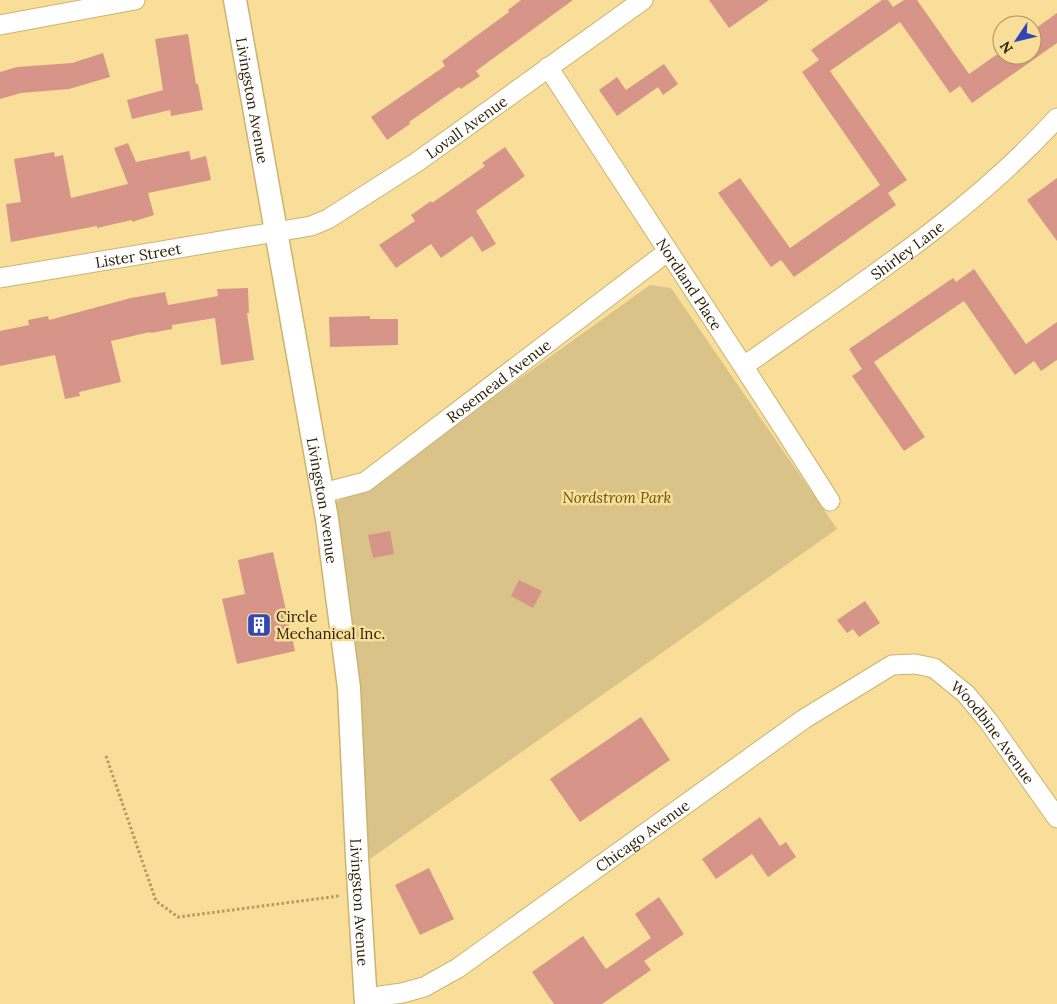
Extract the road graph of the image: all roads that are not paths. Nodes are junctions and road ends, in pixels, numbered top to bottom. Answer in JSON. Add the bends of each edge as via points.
{"nodes":[{"id":1,"x":135,"y":0,"type":"edge"},
{"id":2,"x":235,"y":0,"type":"edge"},
{"id":3,"x":644,"y":0,"type":"edge"},
{"id":4,"x":0,"y":25,"type":"edge"},
{"id":5,"x":548,"y":67,"type":"junction"},
{"id":6,"x":1057,"y":118,"type":"edge"},
{"id":7,"x":277,"y":232,"type":"junction"},
{"id":8,"x":667,"y":252,"type":"junction"},
{"id":9,"x":0,"y":278,"type":"edge"},
{"id":10,"x":744,"y":366,"type":"junction"},
{"id":11,"x":323,"y":493,"type":"junction"},
{"id":12,"x":830,"y":502,"type":"dead end"},
{"id":13,"x":915,"y":664,"type":"joint"},
{"id":14,"x":1057,"y":818,"type":"edge"},
{"id":15,"x":366,"y":1001,"type":"edge"}],
"edges":[{"from":1,"to":4,"type":"street"},
{"from":2,"to":7,"type":"street","name":"Livingston Avenue"},
{"from":3,"to":5,"type":"street","name":"Lovall Avenue"},
{"from":5,"to":7,"type":"street","name":"Lovall Avenue","via":[[417,162],[328,219],[311,226]]},
{"from":5,"to":8,"type":"street","name":"Nordland Place"},
{"from":6,"to":10,"type":"street","name":"Shirley Lane","via":[[988,186],[937,229]]},
{"from":7,"to":9,"type":"street","name":"Lister Street"},
{"from":7,"to":11,"type":"street","name":"Livingston Avenue"},
{"from":8,"to":10,"type":"street","name":"Nordland Place"},
{"from":8,"to":11,"type":"street","name":"Rosemead Avenue","via":[[365,482]]},
{"from":10,"to":12,"type":"street","name":"Nordland Place"},
{"from":11,"to":15,"type":"street","name":"Livingston Avenue","via":[[349,688]]},
{"from":13,"to":14,"type":"street","name":"Woodbine Avenue","via":[[934,668],[966,694]]},
{"from":13,"to":15,"type":"street","name":"Chicago Avenue","via":[[892,665],[804,719],[458,968],[424,987]]}]}
